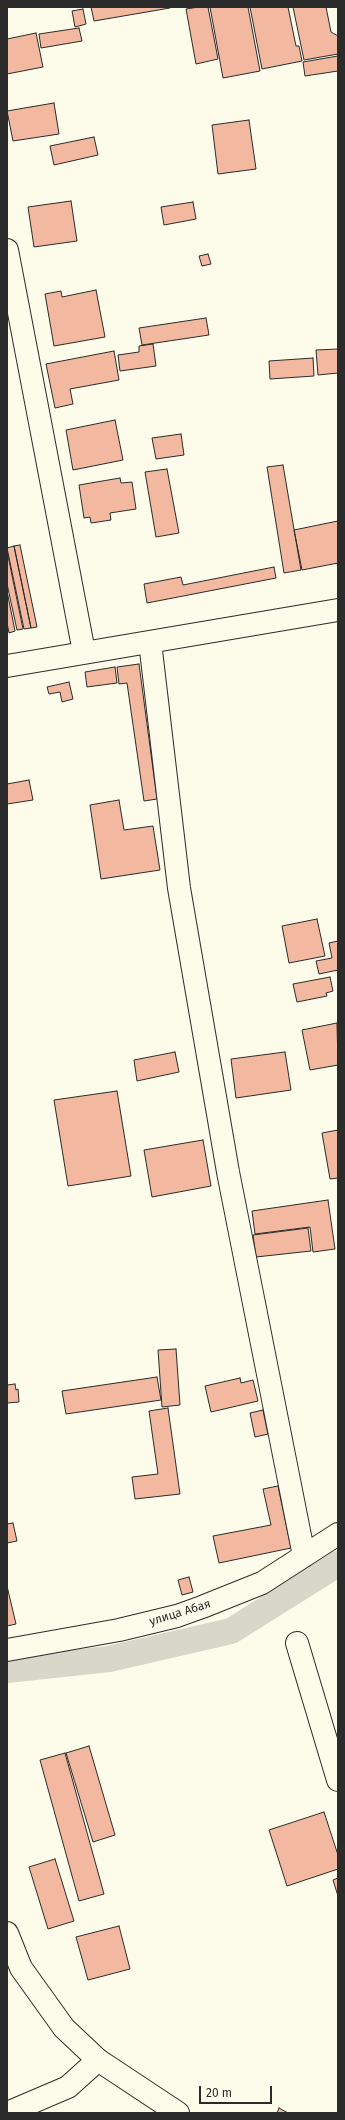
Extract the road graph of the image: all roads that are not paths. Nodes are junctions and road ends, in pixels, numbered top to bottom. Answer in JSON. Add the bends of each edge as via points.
{"nodes":[{"id":1,"x":7,"y":250,"type":"edge"},
{"id":2,"x":338,"y":610,"type":"edge"},
{"id":3,"x":150,"y":642,"type":"junction"},
{"id":4,"x":84,"y":652,"type":"junction"},
{"id":5,"x":7,"y":666,"type":"edge"},
{"id":6,"x":338,"y":1534,"type":"edge"},
{"id":7,"x":304,"y":1556,"type":"junction"},
{"id":8,"x":297,"y":1644,"type":"dead end"},
{"id":9,"x":7,"y":1650,"type":"edge"},
{"id":10,"x":338,"y":1780,"type":"edge"},
{"id":11,"x":7,"y":1933,"type":"edge"},
{"id":12,"x":98,"y":2060,"type":"junction"},
{"id":13,"x":7,"y":2113,"type":"edge"},
{"id":14,"x":178,"y":2113,"type":"edge"}],
"edges":[{"from":1,"to":4,"type":"street"},
{"from":2,"to":3,"type":"street"},
{"from":3,"to":4,"type":"street"},
{"from":3,"to":7,"type":"street","via":[[178,880],[228,1172]]},
{"from":4,"to":5,"type":"street"},
{"from":6,"to":7,"type":"street","name":"улица Абая"},
{"from":7,"to":9,"type":"street","name":"улица Абая","via":[[262,1584],[177,1616],[112,1632]]},
{"from":8,"to":10,"type":"street"},
{"from":11,"to":12,"type":"street","via":[[21,1968],[39,1995],[64,2028]]},
{"from":12,"to":13,"type":"street","via":[[68,2087]]},
{"from":12,"to":14,"type":"street"}]}
